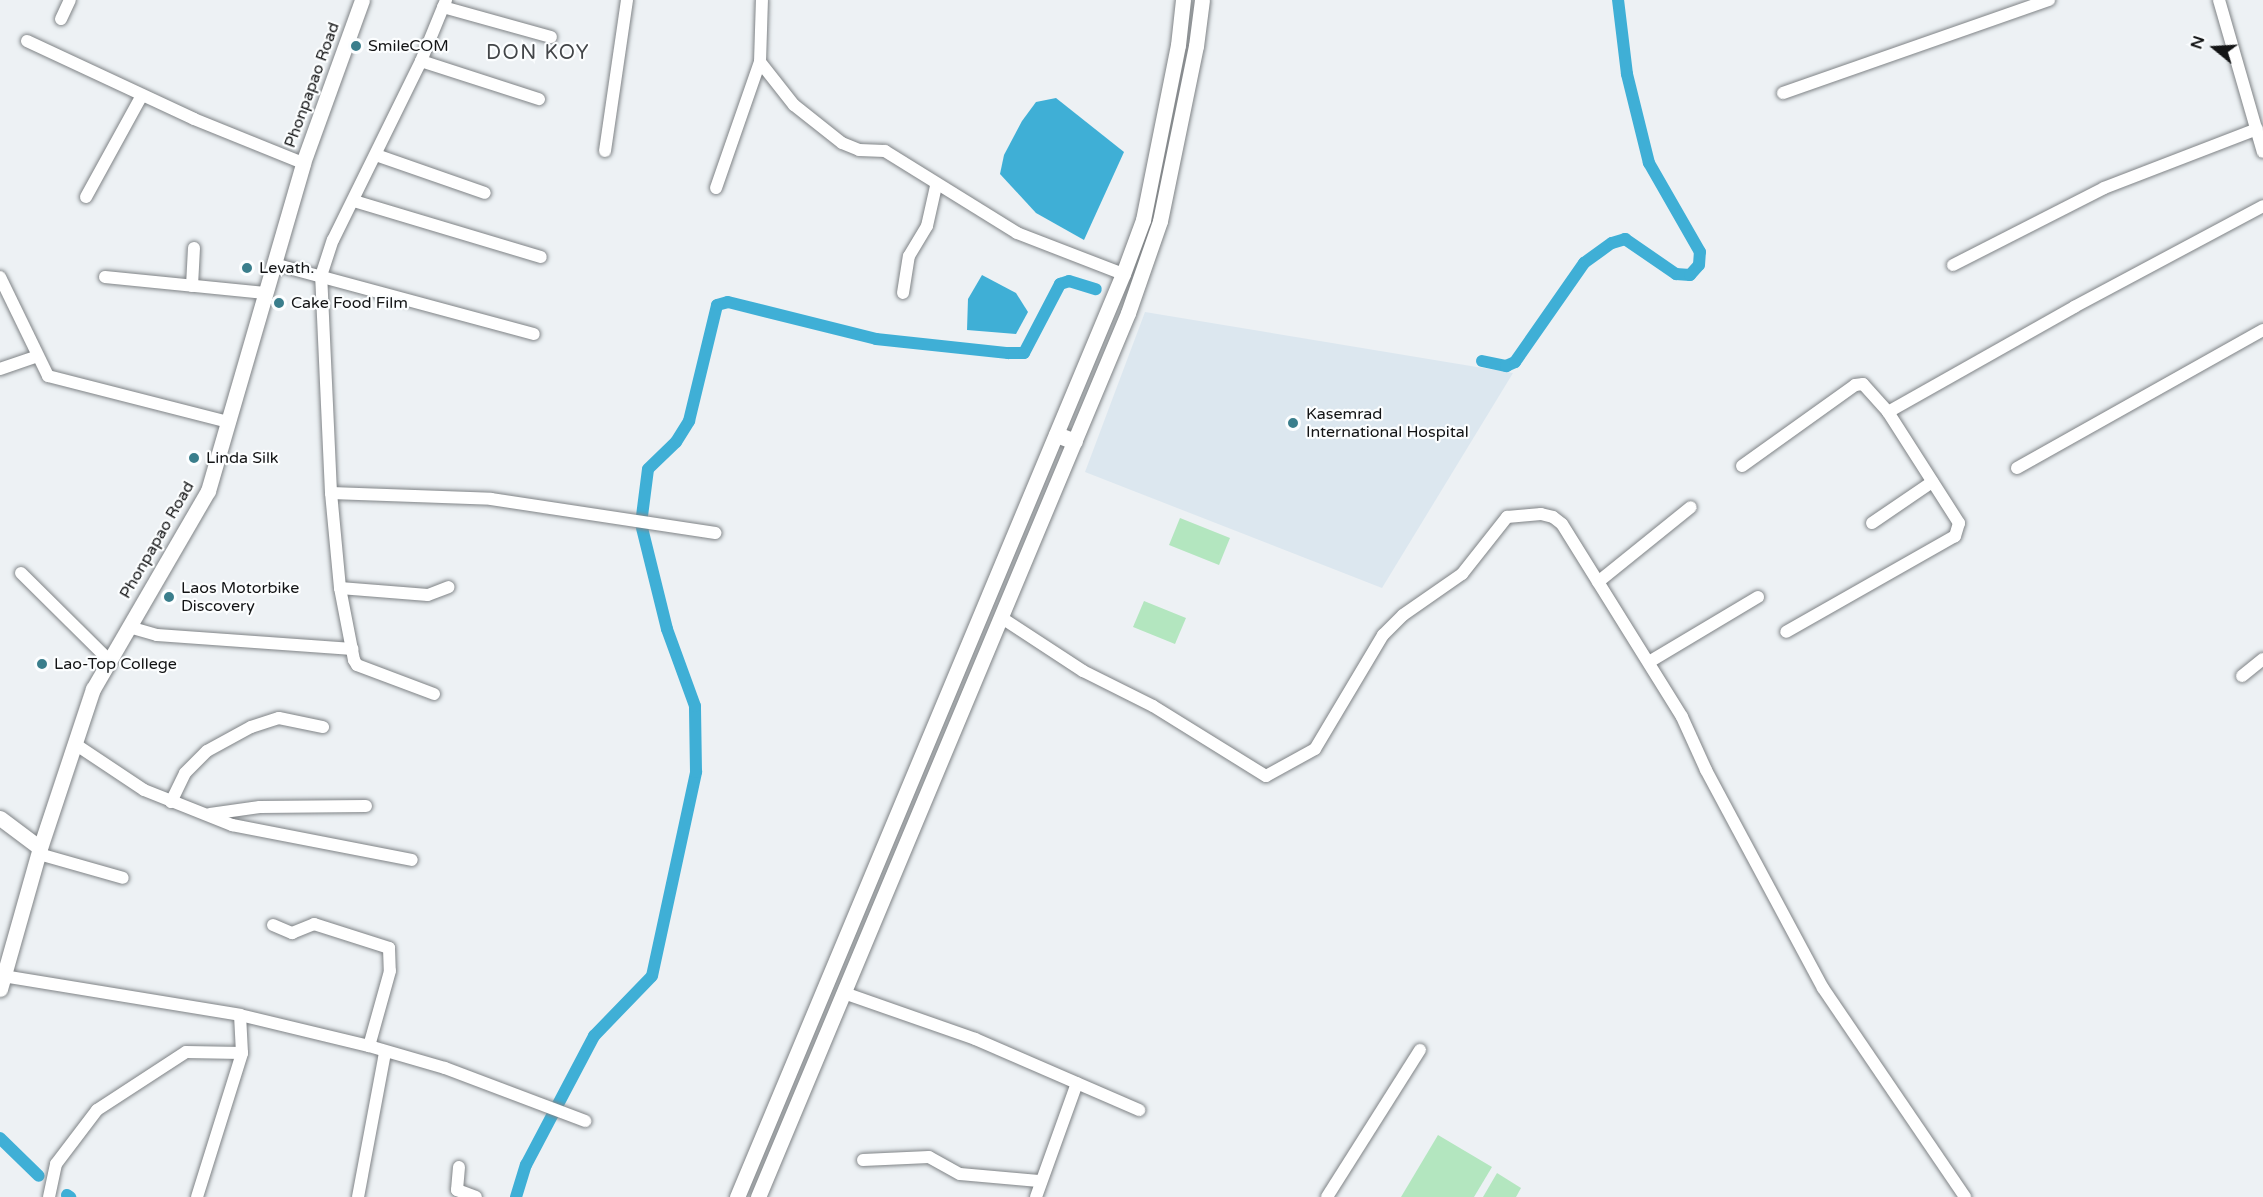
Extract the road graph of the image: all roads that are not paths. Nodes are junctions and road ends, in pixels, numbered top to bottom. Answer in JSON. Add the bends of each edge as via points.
{"nodes":[{"id":1,"x":70,"y":0,"type":"edge"},
{"id":2,"x":362,"y":0,"type":"edge"},
{"id":3,"x":627,"y":0,"type":"edge"},
{"id":4,"x":762,"y":0,"type":"edge"},
{"id":5,"x":1183,"y":0,"type":"edge"},
{"id":6,"x":1202,"y":0,"type":"edge"},
{"id":7,"x":2049,"y":0,"type":"edge"},
{"id":8,"x":2219,"y":0,"type":"edge"},
{"id":9,"x":445,"y":3,"type":"edge"},
{"id":10,"x":61,"y":19,"type":"dead end"},
{"id":11,"x":551,"y":37,"type":"dead end"},
{"id":12,"x":27,"y":41,"type":"dead end"},
{"id":13,"x":421,"y":61,"type":"junction"},
{"id":14,"x":760,"y":62,"type":"junction"},
{"id":15,"x":1784,"y":93,"type":"dead end"},
{"id":16,"x":142,"y":94,"type":"junction"},
{"id":17,"x":539,"y":99,"type":"dead end"},
{"id":18,"x":2257,"y":129,"type":"junction"},
{"id":19,"x":605,"y":151,"type":"dead end"},
{"id":20,"x":2263,"y":152,"type":"edge"},
{"id":21,"x":376,"y":155,"type":"junction"},
{"id":22,"x":303,"y":164,"type":"junction"},
{"id":23,"x":936,"y":186,"type":"junction"},
{"id":24,"x":716,"y":188,"type":"dead end"},
{"id":25,"x":485,"y":193,"type":"dead end"},
{"id":26,"x":86,"y":197,"type":"dead end"},
{"id":27,"x":354,"y":201,"type":"junction"},
{"id":28,"x":2263,"y":206,"type":"edge"},
{"id":29,"x":194,"y":248,"type":"dead end"},
{"id":30,"x":541,"y":257,"type":"dead end"},
{"id":31,"x":274,"y":264,"type":"junction"},
{"id":32,"x":1953,"y":265,"type":"dead end"},
{"id":33,"x":1123,"y":274,"type":"junction"},
{"id":34,"x":321,"y":276,"type":"junction"},
{"id":35,"x":0,"y":277,"type":"edge"},
{"id":36,"x":105,"y":277,"type":"dead end"},
{"id":37,"x":192,"y":286,"type":"junction"},
{"id":38,"x":265,"y":293,"type":"junction"},
{"id":39,"x":903,"y":293,"type":"dead end"},
{"id":40,"x":2263,"y":330,"type":"edge"},
{"id":41,"x":534,"y":334,"type":"dead end"},
{"id":42,"x":37,"y":356,"type":"junction"},
{"id":43,"x":0,"y":369,"type":"edge"},
{"id":44,"x":1888,"y":412,"type":"junction"},
{"id":45,"x":228,"y":423,"type":"junction"},
{"id":46,"x":1057,"y":435,"type":"junction"},
{"id":47,"x":1075,"y":442,"type":"junction"},
{"id":48,"x":1742,"y":466,"type":"dead end"},
{"id":49,"x":2017,"y":468,"type":"dead end"},
{"id":50,"x":1932,"y":482,"type":"junction"},
{"id":51,"x":331,"y":493,"type":"junction"},
{"id":52,"x":1691,"y":507,"type":"dead end"},
{"id":53,"x":1872,"y":523,"type":"dead end"},
{"id":54,"x":715,"y":533,"type":"dead end"},
{"id":55,"x":21,"y":573,"type":"dead end"},
{"id":56,"x":1598,"y":582,"type":"junction"},
{"id":57,"x":449,"y":587,"type":"dead end"},
{"id":58,"x":340,"y":588,"type":"junction"},
{"id":59,"x":1758,"y":597,"type":"dead end"},
{"id":60,"x":1002,"y":618,"type":"junction"},
{"id":61,"x":129,"y":627,"type":"junction"},
{"id":62,"x":1786,"y":632,"type":"dead end"},
{"id":63,"x":352,"y":649,"type":"junction"},
{"id":64,"x":2263,"y":659,"type":"edge"},
{"id":65,"x":110,"y":661,"type":"junction"},
{"id":66,"x":1649,"y":662,"type":"junction"},
{"id":67,"x":2242,"y":676,"type":"dead end"},
{"id":68,"x":434,"y":694,"type":"dead end"},
{"id":69,"x":323,"y":727,"type":"dead end"},
{"id":70,"x":75,"y":744,"type":"junction"},
{"id":71,"x":171,"y":802,"type":"junction"},
{"id":72,"x":366,"y":806,"type":"dead end"},
{"id":73,"x":210,"y":814,"type":"junction"},
{"id":74,"x":0,"y":818,"type":"edge"},
{"id":75,"x":39,"y":851,"type":"junction"},
{"id":76,"x":412,"y":860,"type":"dead end"},
{"id":77,"x":123,"y":878,"type":"dead end"},
{"id":78,"x":273,"y":925,"type":"dead end"},
{"id":79,"x":1,"y":984,"type":"edge"},
{"id":80,"x":844,"y":993,"type":"junction"},
{"id":81,"x":240,"y":1016,"type":"junction"},
{"id":82,"x":369,"y":1046,"type":"junction"},
{"id":83,"x":1420,"y":1050,"type":"dead end"},
{"id":84,"x":242,"y":1053,"type":"junction"},
{"id":85,"x":385,"y":1053,"type":"junction"},
{"id":86,"x":1077,"y":1083,"type":"junction"},
{"id":87,"x":1139,"y":1110,"type":"dead end"},
{"id":88,"x":585,"y":1121,"type":"dead end"},
{"id":89,"x":863,"y":1160,"type":"dead end"},
{"id":90,"x":459,"y":1167,"type":"dead end"},
{"id":91,"x":1039,"y":1180,"type":"junction"},
{"id":92,"x":49,"y":1197,"type":"edge"},
{"id":93,"x":197,"y":1197,"type":"edge"},
{"id":94,"x":358,"y":1197,"type":"edge"},
{"id":95,"x":476,"y":1197,"type":"edge"},
{"id":96,"x":737,"y":1197,"type":"edge"},
{"id":97,"x":758,"y":1197,"type":"edge"},
{"id":98,"x":1036,"y":1197,"type":"edge"},
{"id":99,"x":1327,"y":1197,"type":"edge"},
{"id":100,"x":1965,"y":1197,"type":"edge"}],
"edges":[{"from":1,"to":10,"type":"street"},
{"from":2,"to":22,"type":"street","name":"Phonpapao Road"},
{"from":3,"to":19,"type":"street"},
{"from":4,"to":14,"type":"street"},
{"from":5,"to":33,"type":"street","via":[[1178,45],[1143,220]]},
{"from":6,"to":47,"type":"street","via":[[1160,221],[1119,337]]},
{"from":7,"to":15,"type":"street"},
{"from":8,"to":18,"type":"street"},
{"from":9,"to":11,"type":"street"},
{"from":9,"to":13,"type":"street"},
{"from":12,"to":16,"type":"street"},
{"from":13,"to":17,"type":"street"},
{"from":13,"to":21,"type":"street"},
{"from":14,"to":23,"type":"street","via":[[786,97],[821,129],[850,147],[885,152]]},
{"from":14,"to":24,"type":"street"},
{"from":16,"to":22,"type":"street"},
{"from":16,"to":26,"type":"street"},
{"from":18,"to":20,"type":"street"},
{"from":18,"to":32,"type":"street","via":[[2104,188]]},
{"from":21,"to":25,"type":"street"},
{"from":21,"to":27,"type":"street"},
{"from":22,"to":31,"type":"street","name":"Phonpapao Road"},
{"from":23,"to":33,"type":"street","via":[[1017,233]]},
{"from":23,"to":39,"type":"street","via":[[927,226],[909,256]]},
{"from":27,"to":30,"type":"street"},
{"from":27,"to":34,"type":"street","via":[[333,240]]},
{"from":28,"to":44,"type":"street"},
{"from":29,"to":37,"type":"street"},
{"from":31,"to":34,"type":"street"},
{"from":31,"to":38,"type":"street","name":"Phonpapao Road"},
{"from":33,"to":46,"type":"street"},
{"from":34,"to":41,"type":"street"},
{"from":34,"to":51,"type":"street"},
{"from":35,"to":42,"type":"street"},
{"from":36,"to":37,"type":"street"},
{"from":37,"to":38,"type":"street"},
{"from":38,"to":45,"type":"street","name":"Phonpapao Road"},
{"from":40,"to":49,"type":"street"},
{"from":42,"to":43,"type":"street"},
{"from":42,"to":45,"type":"street","via":[[48,376]]},
{"from":44,"to":48,"type":"street","via":[[1870,388],[1863,384],[1855,386]]},
{"from":44,"to":50,"type":"street"},
{"from":45,"to":61,"type":"street","name":"Phonpapao Road","via":[[208,490]]},
{"from":46,"to":47,"type":"main road"},
{"from":46,"to":96,"type":"street"},
{"from":47,"to":60,"type":"street"},
{"from":50,"to":53,"type":"street"},
{"from":50,"to":62,"type":"street","via":[[1959,523],[1954,536]]},
{"from":51,"to":54,"type":"street","via":[[491,499]]},
{"from":51,"to":58,"type":"street"},
{"from":52,"to":56,"type":"street"},
{"from":55,"to":65,"type":"street"},
{"from":56,"to":60,"type":"street","via":[[1562,524],[1553,517],[1541,513],[1507,517],[1462,574],[1403,615],[1383,635],[1315,749],[1266,776],[1153,706],[1083,671]]},
{"from":56,"to":66,"type":"street"},
{"from":57,"to":58,"type":"street","via":[[422,595]]},
{"from":58,"to":63,"type":"street"},
{"from":59,"to":66,"type":"street"},
{"from":60,"to":80,"type":"street"},
{"from":61,"to":63,"type":"street","via":[[157,635]]},
{"from":61,"to":65,"type":"street","name":"Phonpapao Road"},
{"from":63,"to":68,"type":"street","via":[[357,665]]},
{"from":64,"to":67,"type":"street"},
{"from":65,"to":70,"type":"street","name":"Phonpapao Road","via":[[93,689]]},
{"from":66,"to":100,"type":"street","via":[[1682,717],[1706,770],[1818,979]]},
{"from":69,"to":71,"type":"street","via":[[279,718],[251,727],[207,751],[185,773]]},
{"from":70,"to":71,"type":"street","via":[[144,790]]},
{"from":70,"to":75,"type":"street","name":"Phonpapao Road"},
{"from":71,"to":73,"type":"street"},
{"from":72,"to":73,"type":"street","via":[[260,807]]},
{"from":73,"to":76,"type":"street","via":[[260,833]]},
{"from":74,"to":75,"type":"street"},
{"from":75,"to":77,"type":"street"},
{"from":75,"to":79,"type":"street","name":"Phonpapao Road"},
{"from":78,"to":82,"type":"street","via":[[292,933],[314,924],[389,948],[390,971]]},
{"from":79,"to":81,"type":"street"},
{"from":80,"to":86,"type":"street","via":[[975,1039]]},
{"from":80,"to":97,"type":"street"},
{"from":81,"to":82,"type":"street"},
{"from":81,"to":84,"type":"street"},
{"from":82,"to":85,"type":"street"},
{"from":83,"to":99,"type":"street"},
{"from":84,"to":92,"type":"street","via":[[186,1052],[97,1110],[56,1164]]},
{"from":84,"to":93,"type":"street"},
{"from":85,"to":88,"type":"street","via":[[444,1068]]},
{"from":85,"to":94,"type":"street"},
{"from":86,"to":87,"type":"street"},
{"from":86,"to":91,"type":"street"},
{"from":89,"to":91,"type":"street","via":[[929,1157],[960,1174]]},
{"from":90,"to":95,"type":"street","via":[[457,1190]]},
{"from":91,"to":98,"type":"street"}]}
